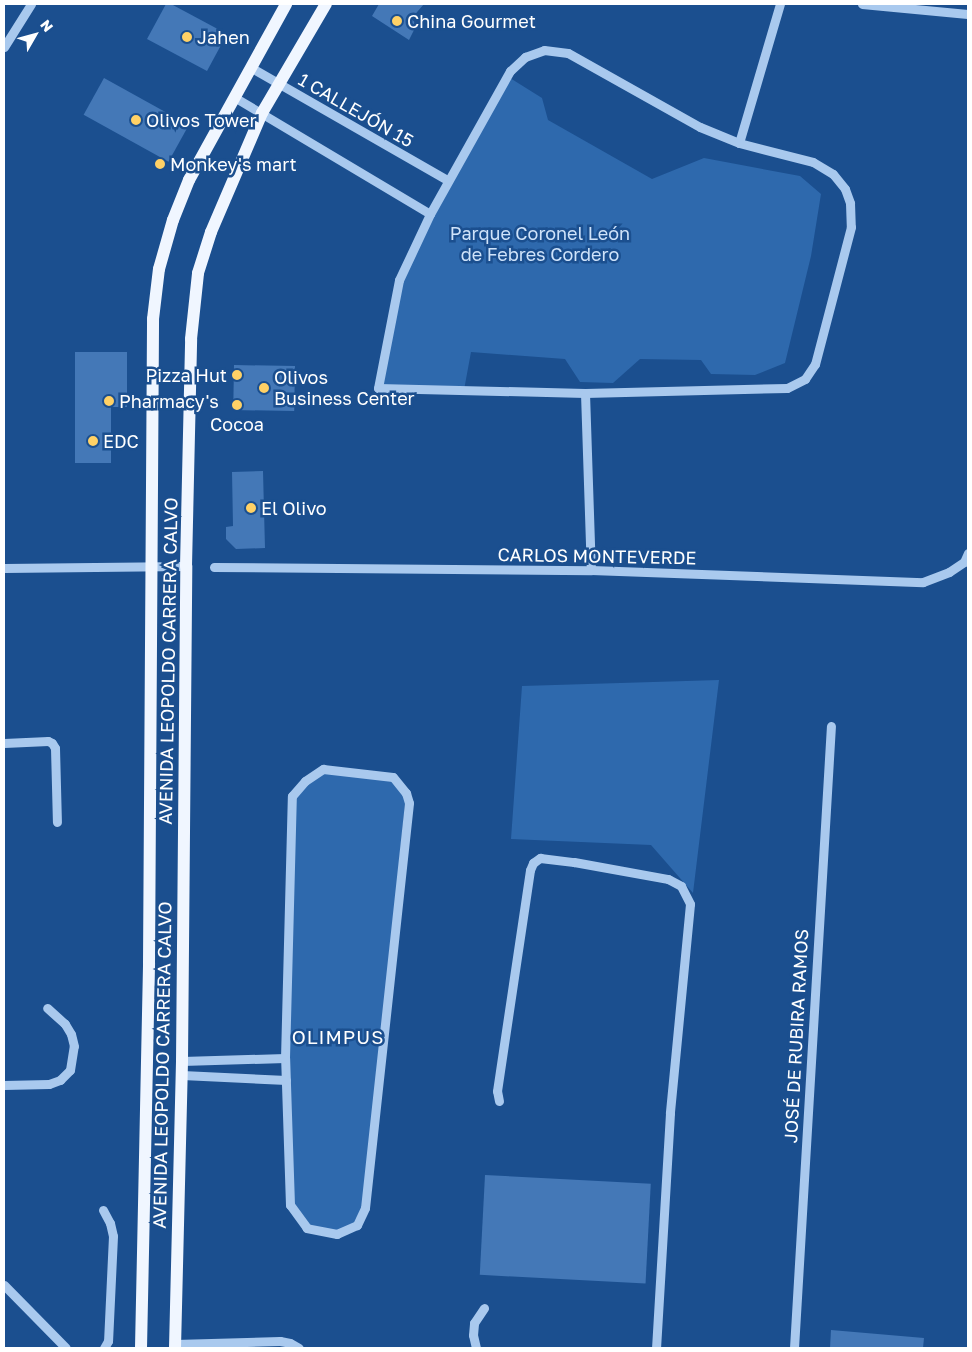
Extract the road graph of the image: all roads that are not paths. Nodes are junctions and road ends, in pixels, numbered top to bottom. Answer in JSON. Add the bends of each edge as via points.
{"nodes":[{"id":1,"x":31,"y":4,"type":"edge"},
{"id":2,"x":286,"y":4,"type":"edge"},
{"id":3,"x":326,"y":4,"type":"edge"},
{"id":4,"x":780,"y":4,"type":"edge"},
{"id":5,"x":862,"y":4,"type":"edge"},
{"id":6,"x":968,"y":14,"type":"edge"},
{"id":7,"x":6,"y":37,"type":"edge"},
{"id":8,"x":4,"y":47,"type":"edge"},
{"id":9,"x":250,"y":66,"type":"junction"},
{"id":10,"x":279,"y":84,"type":"junction"},
{"id":11,"x":234,"y":97,"type":"junction"},
{"id":12,"x":262,"y":114,"type":"junction"},
{"id":13,"x":739,"y":143,"type":"junction"},
{"id":14,"x":447,"y":180,"type":"junction"},
{"id":15,"x":430,"y":214,"type":"junction"},
{"id":16,"x":585,"y":393,"type":"junction"},
{"id":17,"x":968,"y":552,"type":"edge"},
{"id":18,"x":152,"y":566,"type":"junction"},
{"id":19,"x":186,"y":566,"type":"junction"},
{"id":20,"x":214,"y":567,"type":"dead end"},
{"id":21,"x":4,"y":568,"type":"edge"},
{"id":22,"x":591,"y":570,"type":"junction"},
{"id":23,"x":831,"y":726,"type":"dead end"},
{"id":24,"x":4,"y":743,"type":"edge"},
{"id":25,"x":57,"y":822,"type":"dead end"},
{"id":26,"x":47,"y":1008,"type":"dead end"},
{"id":27,"x":285,"y":1058,"type":"junction"},
{"id":28,"x":182,"y":1061,"type":"junction"},
{"id":29,"x":182,"y":1075,"type":"junction"},
{"id":30,"x":286,"y":1080,"type":"junction"},
{"id":31,"x":4,"y":1085,"type":"edge"},
{"id":32,"x":499,"y":1102,"type":"dead end"},
{"id":33,"x":103,"y":1210,"type":"dead end"},
{"id":34,"x":4,"y":1285,"type":"edge"},
{"id":35,"x":484,"y":1308,"type":"dead end"},
{"id":36,"x":175,"y":1346,"type":"edge"},
{"id":37,"x":66,"y":1348,"type":"edge"},
{"id":38,"x":104,"y":1348,"type":"edge"},
{"id":39,"x":141,"y":1348,"type":"edge"},
{"id":40,"x":299,"y":1348,"type":"edge"},
{"id":41,"x":476,"y":1348,"type":"edge"},
{"id":42,"x":656,"y":1348,"type":"edge"},
{"id":43,"x":794,"y":1348,"type":"edge"}],
"edges":[{"from":1,"to":7,"type":"street"},
{"from":2,"to":9,"type":"main road","name":"AVENIDA LEOPOLDO CARRERA CALVO"},
{"from":3,"to":10,"type":"main road","name":"AVENIDA LEOPOLDO CARRERA CALVO"},
{"from":4,"to":13,"type":"street"},
{"from":5,"to":6,"type":"street"},
{"from":7,"to":8,"type":"street"},
{"from":9,"to":10,"type":"street","name":"1 CALLEJÓN 15"},
{"from":9,"to":11,"type":"main road","name":"AVENIDA LEOPOLDO CARRERA CALVO"},
{"from":10,"to":12,"type":"main road","name":"AVENIDA LEOPOLDO CARRERA CALVO"},
{"from":10,"to":14,"type":"street","name":"1 CALLEJÓN 15"},
{"from":11,"to":12,"type":"street"},
{"from":11,"to":18,"type":"main road","name":"AVENIDA LEOPOLDO CARRERA CALVO","via":[[189,180],[159,269],[153,318]]},
{"from":12,"to":15,"type":"street"},
{"from":12,"to":19,"type":"main road","name":"AVENIDA LEOPOLDO CARRERA CALVO","via":[[211,232],[198,273],[191,339]]},
{"from":13,"to":14,"type":"street","via":[[700,127],[568,53],[544,50],[524,57],[510,71]]},
{"from":13,"to":16,"type":"street","via":[[814,162],[833,174],[845,189],[850,203],[850,227],[815,364],[805,379],[787,388]]},
{"from":14,"to":15,"type":"street"},
{"from":15,"to":16,"type":"street","via":[[399,280],[378,388]]},
{"from":16,"to":22,"type":"street"},
{"from":17,"to":22,"type":"street","name":"CARLOS MONTEVERDE","via":[[964,562],[949,572],[923,582]]},
{"from":18,"to":19,"type":"street"},
{"from":18,"to":21,"type":"street"},
{"from":18,"to":39,"type":"main road","name":"AVENIDA LEOPOLDO CARRERA CALVO","via":[[149,973]]},
{"from":19,"to":28,"type":"main road","name":"AVENIDA LEOPOLDO CARRERA CALVO"},
{"from":20,"to":22,"type":"street","name":"CARLOS MONTEVERDE"},
{"from":23,"to":43,"type":"street","name":"JOSÉ DE RUBIRA RAMOS"},
{"from":24,"to":25,"type":"street","via":[[48,740],[52,743],[55,748]]},
{"from":26,"to":31,"type":"street","via":[[72,1034],[74,1046],[70,1070],[60,1080],[48,1084]]},
{"from":27,"to":28,"type":"street"},
{"from":27,"to":30,"type":"street"},
{"from":27,"to":30,"type":"street","via":[[292,796],[305,781],[323,769],[393,777],[406,793],[409,803],[365,1208],[357,1226],[337,1234],[308,1228],[290,1205]]},
{"from":28,"to":29,"type":"main road","name":"AVENIDA LEOPOLDO CARRERA CALVO"},
{"from":29,"to":30,"type":"street"},
{"from":29,"to":36,"type":"main road","name":"AVENIDA LEOPOLDO CARRERA CALVO"},
{"from":32,"to":42,"type":"street","via":[[497,1091],[533,862],[540,858],[574,862],[668,879],[681,886],[690,904],[670,1113]]},
{"from":33,"to":38,"type":"street","via":[[114,1236],[108,1341]]},
{"from":34,"to":37,"type":"street"},
{"from":35,"to":41,"type":"street","via":[[474,1323]]},
{"from":36,"to":40,"type":"street","via":[[280,1341],[290,1342]]}]}
